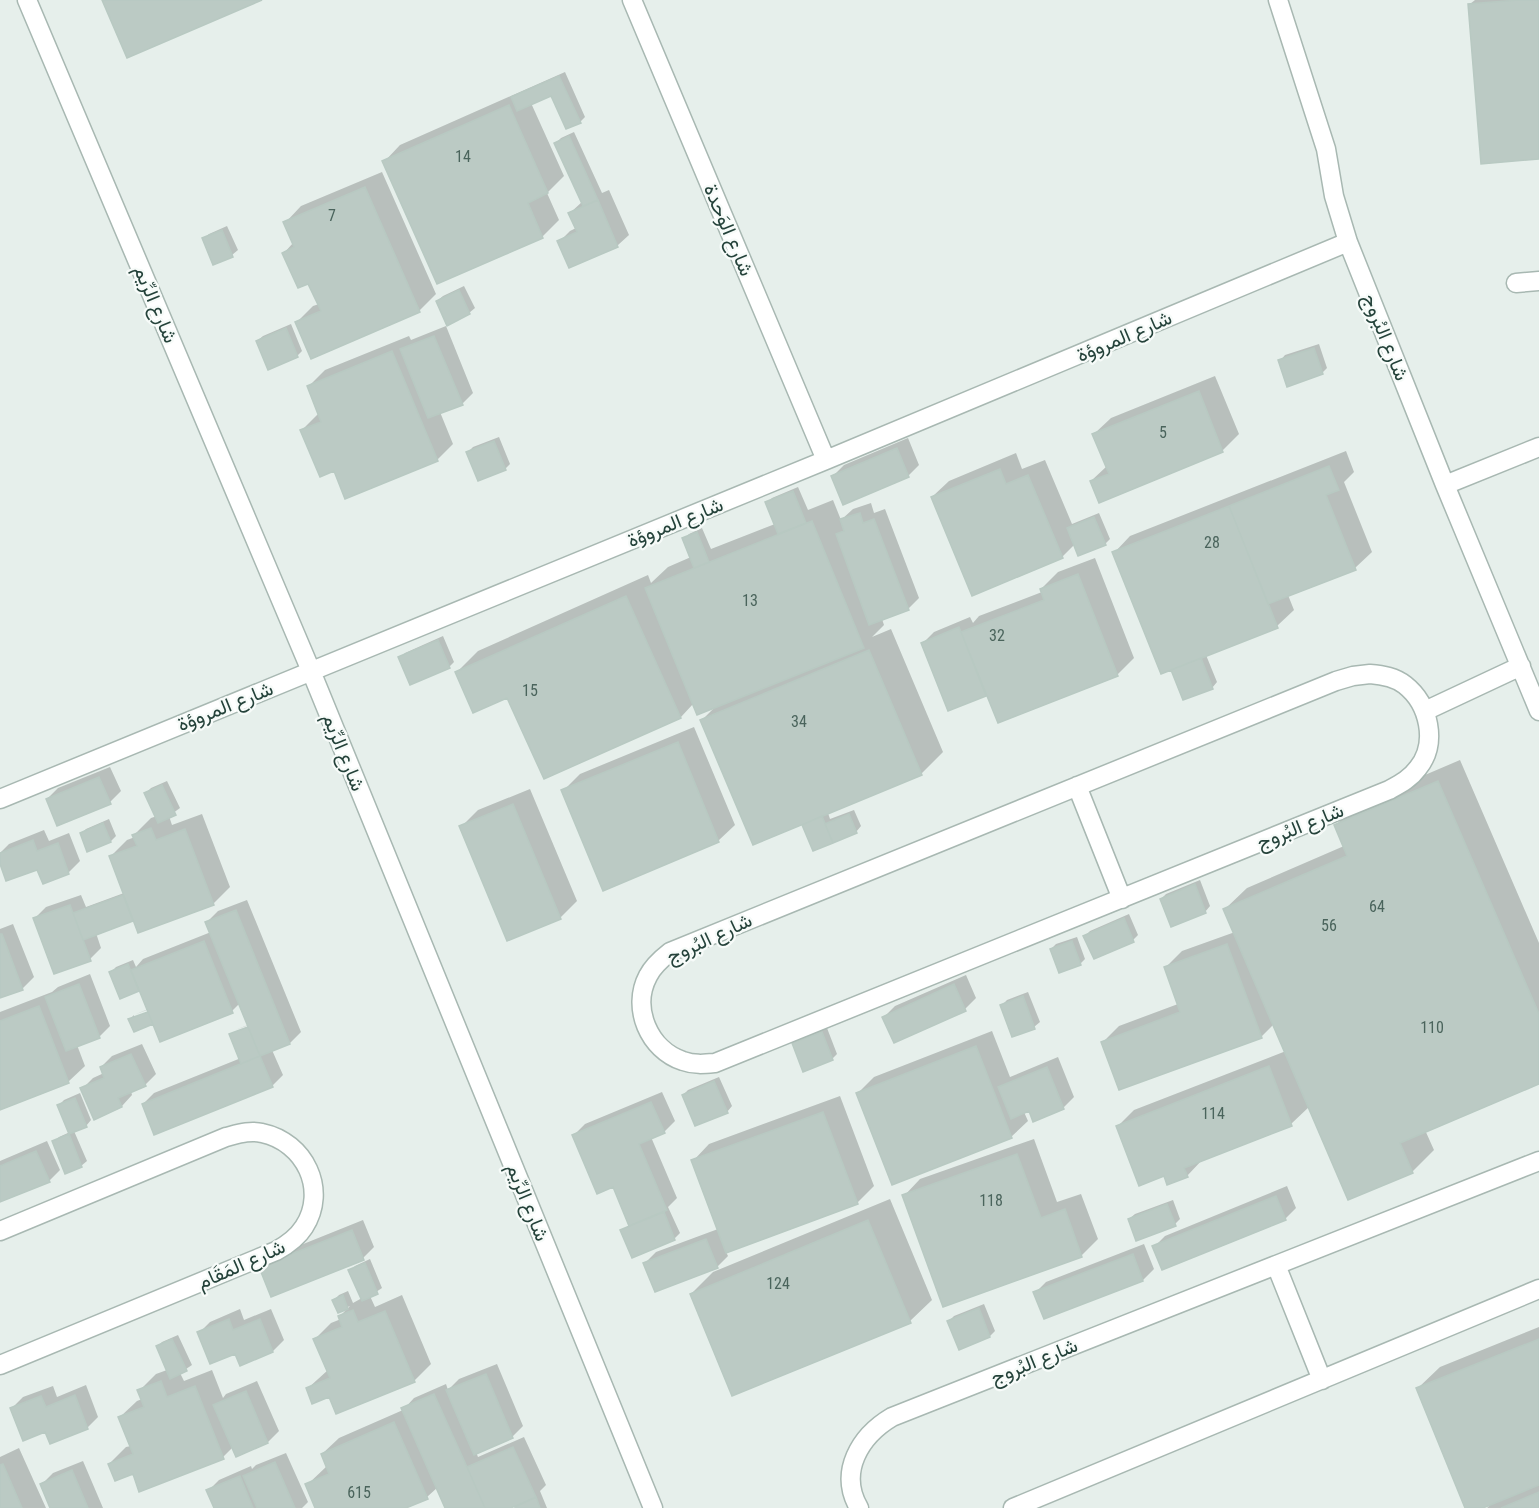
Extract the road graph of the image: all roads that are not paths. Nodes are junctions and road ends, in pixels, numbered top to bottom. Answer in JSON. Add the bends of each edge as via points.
{"nodes":[{"id":1,"x":27,"y":0,"type":"edge"},
{"id":2,"x":632,"y":0,"type":"edge"},
{"id":3,"x":1278,"y":0,"type":"edge"},
{"id":4,"x":1348,"y":242,"type":"junction"},
{"id":5,"x":1539,"y":281,"type":"edge"},
{"id":6,"x":1516,"y":282,"type":"dead end"},
{"id":7,"x":1539,"y":447,"type":"edge"},
{"id":8,"x":826,"y":460,"type":"junction"},
{"id":9,"x":1445,"y":485,"type":"junction"},
{"id":10,"x":1521,"y":666,"type":"junction"},
{"id":11,"x":311,"y":670,"type":"junction"},
{"id":12,"x":1425,"y":711,"type":"junction"},
{"id":13,"x":1539,"y":711,"type":"edge"},
{"id":14,"x":1077,"y":786,"type":"junction"},
{"id":15,"x":0,"y":799,"type":"edge"},
{"id":16,"x":1122,"y":899,"type":"junction"},
{"id":17,"x":1539,"y":1161,"type":"edge"},
{"id":18,"x":0,"y":1231,"type":"edge"},
{"id":19,"x":1276,"y":1265,"type":"junction"},
{"id":20,"x":1539,"y":1288,"type":"edge"},
{"id":21,"x":0,"y":1365,"type":"edge"},
{"id":22,"x":1322,"y":1380,"type":"junction"},
{"id":23,"x":653,"y":1508,"type":"edge"},
{"id":24,"x":860,"y":1508,"type":"edge"},
{"id":25,"x":1013,"y":1508,"type":"edge"}],
"edges":[{"from":1,"to":11,"type":"street","name":"شارع الرِّيم"},
{"from":2,"to":8,"type":"street","name":"شارع الوَحدة"},
{"from":3,"to":4,"type":"street","name":"شارع البُروج","via":[[1326,149]]},
{"from":4,"to":8,"type":"street","name":"شارع المروؤة"},
{"from":4,"to":9,"type":"street","name":"شارع البُروج"},
{"from":5,"to":6,"type":"street"},
{"from":7,"to":9,"type":"street"},
{"from":8,"to":11,"type":"street","name":"شارع المروؤة"},
{"from":9,"to":10,"type":"street","name":"شارع البُروج"},
{"from":10,"to":12,"type":"street"},
{"from":10,"to":13,"type":"street","name":"شارع البُروج"},
{"from":11,"to":15,"type":"street","name":"شارع المروؤة"},
{"from":11,"to":23,"type":"street","name":"شارع الرِّيم"},
{"from":12,"to":14,"type":"street","name":"شارع البُروج","via":[[1417,696],[1388,676],[1353,676]]},
{"from":12,"to":16,"type":"street","name":"شارع البُروج","via":[[1429,730],[1427,750],[1406,781]]},
{"from":14,"to":16,"type":"street"},
{"from":14,"to":16,"type":"street","name":"شارع البُروج","via":[[670,952],[647,977],[641,1010],[646,1026],[667,1053],[682,1061],[698,1065],[716,1063]]},
{"from":17,"to":19,"type":"street","name":"شارع البُروج"},
{"from":18,"to":21,"type":"street","name":"شارع المَقَام","via":[[243,1132],[261,1132],[293,1147],[312,1177],[312,1213],[292,1242]]},
{"from":19,"to":22,"type":"street"},
{"from":19,"to":24,"type":"street","name":"شارع البُروج","via":[[877,1426],[856,1454],[852,1471]]},
{"from":20,"to":22,"type":"street"},
{"from":22,"to":25,"type":"street"}]}
